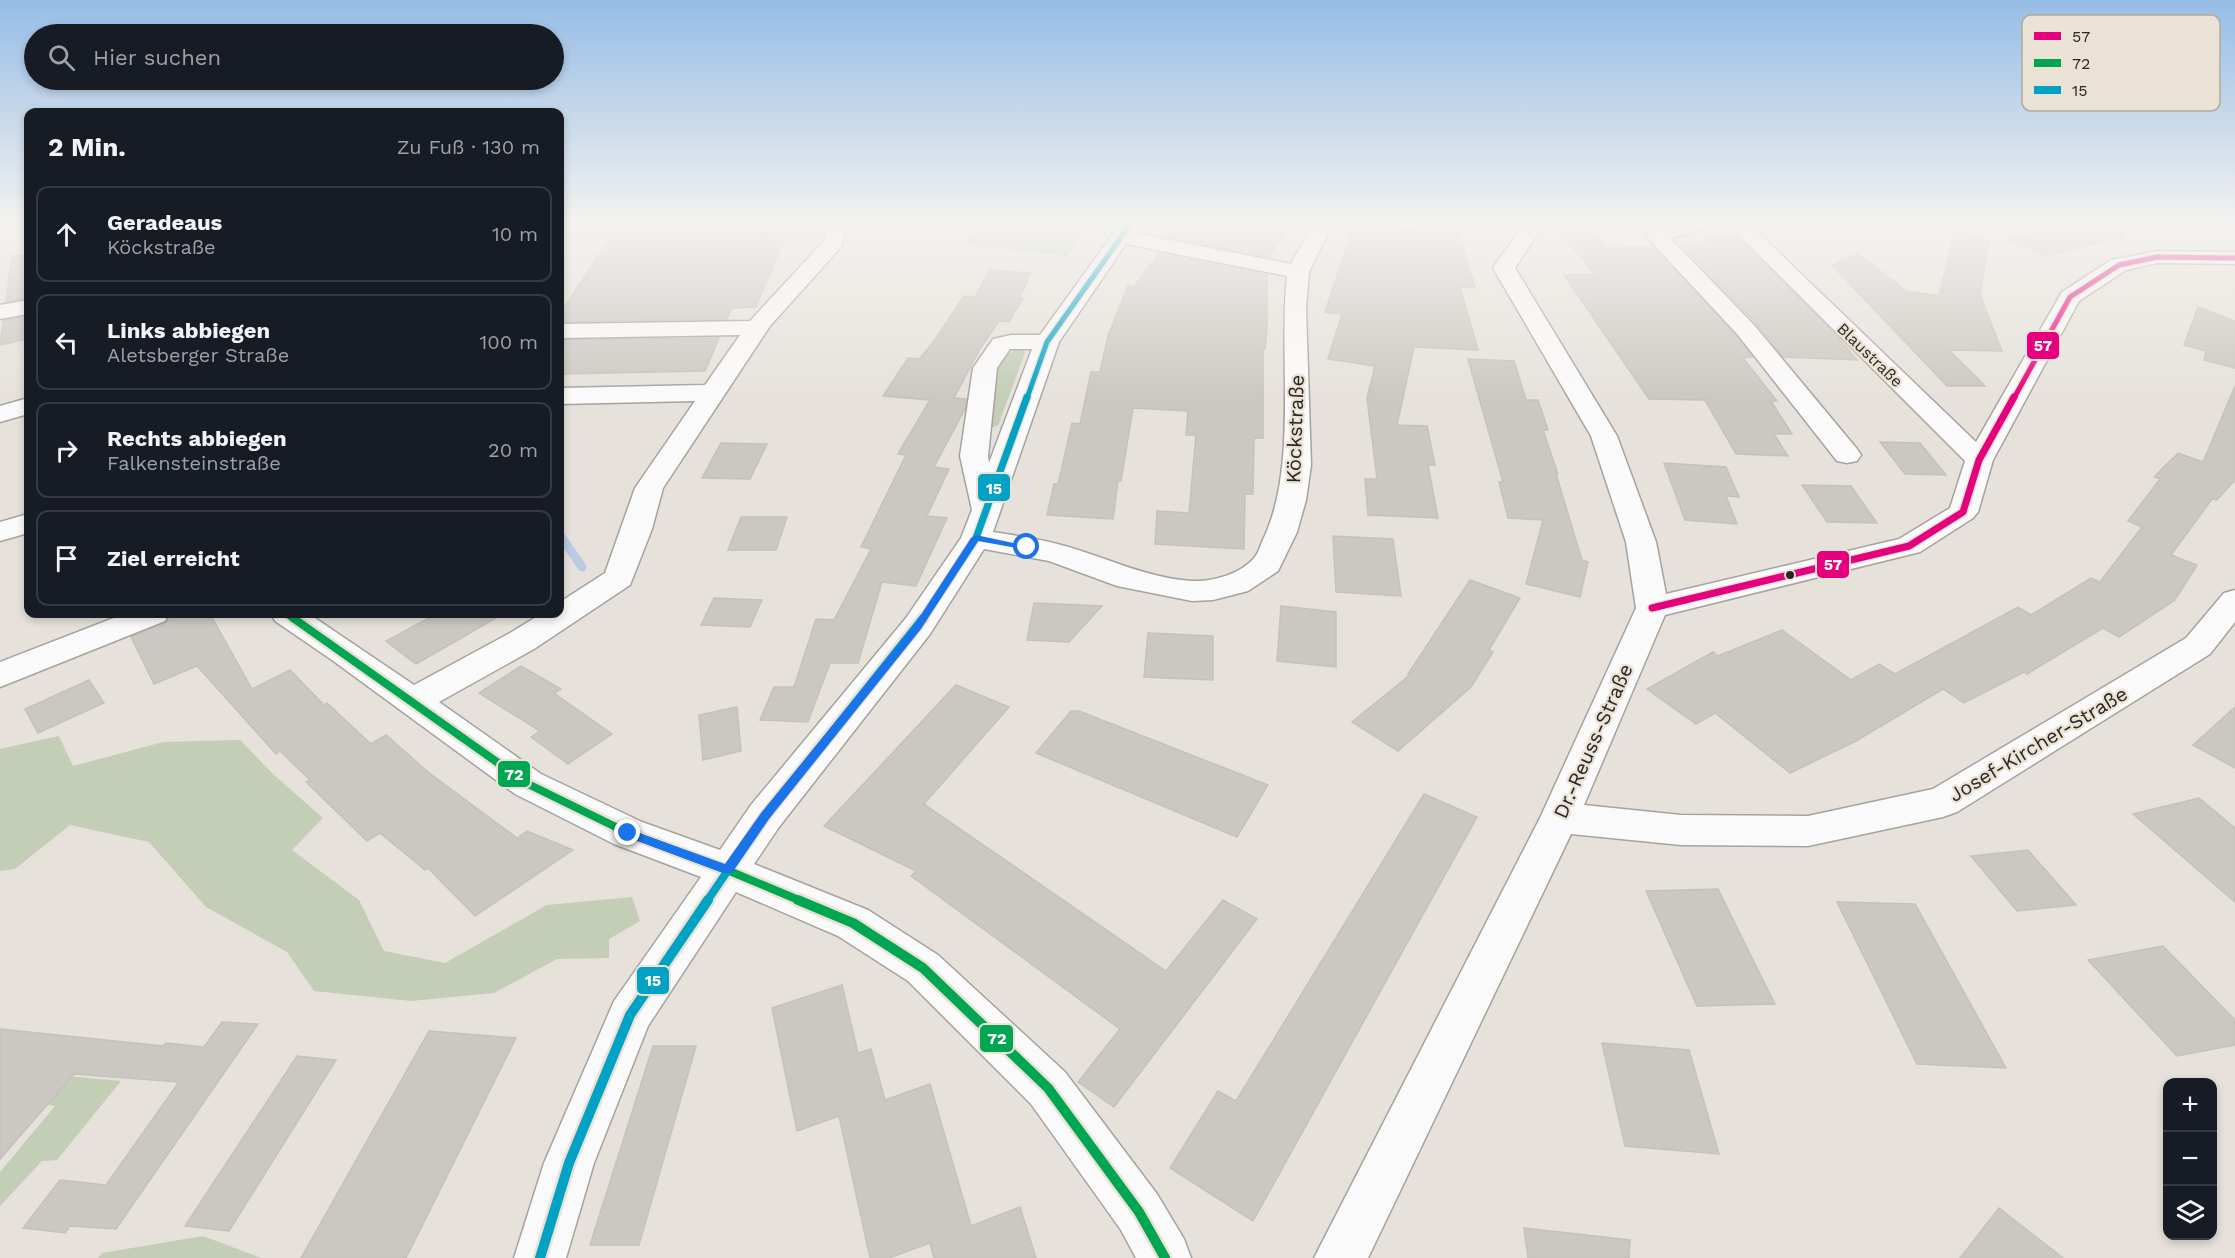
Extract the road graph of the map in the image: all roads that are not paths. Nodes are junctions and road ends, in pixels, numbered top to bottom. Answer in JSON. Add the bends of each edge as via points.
{"nodes":[{"id":1,"x":799,"y":282,"type":"edge"},
{"id":2,"x":1090,"y":282,"type":"edge"},
{"id":3,"x":1297,"y":282,"type":"edge"},
{"id":4,"x":1512,"y":282,"type":"edge"},
{"id":5,"x":1700,"y":282,"type":"edge"},
{"id":6,"x":1797,"y":282,"type":"edge"},
{"id":7,"x":2094,"y":282,"type":"edge"},
{"id":8,"x":24,"y":308,"type":"edge"},
{"id":9,"x":0,"y":312,"type":"edge"},
{"id":10,"x":758,"y":328,"type":"junction"},
{"id":11,"x":564,"y":331,"type":"edge"},
{"id":12,"x":1047,"y":342,"type":"junction"},
{"id":13,"x":713,"y":393,"type":"junction"},
{"id":14,"x":564,"y":396,"type":"edge"},
{"id":15,"x":24,"y":407,"type":"edge"},
{"id":16,"x":0,"y":414,"type":"edge"},
{"id":17,"x":1847,"y":455,"type":"dead end"},
{"id":18,"x":1979,"y":460,"type":"junction"},
{"id":19,"x":980,"y":523,"type":"junction"},
{"id":20,"x":24,"y":524,"type":"edge"},
{"id":21,"x":0,"y":532,"type":"edge"},
{"id":22,"x":2235,"y":600,"type":"edge"},
{"id":23,"x":1652,"y":608,"type":"junction"},
{"id":24,"x":564,"y":614,"type":"edge"},
{"id":25,"x":143,"y":618,"type":"edge"},
{"id":26,"x":293,"y":618,"type":"edge"},
{"id":27,"x":557,"y":618,"type":"edge"},
{"id":28,"x":0,"y":675,"type":"edge"},
{"id":29,"x":413,"y":701,"type":"junction"},
{"id":30,"x":1559,"y":818,"type":"junction"},
{"id":31,"x":728,"y":870,"type":"junction"},
{"id":32,"x":540,"y":1258,"type":"edge"},
{"id":33,"x":1166,"y":1258,"type":"edge"},
{"id":34,"x":1340,"y":1258,"type":"edge"}],
"edges":[{"from":1,"to":10,"type":"street"},
{"from":2,"to":12,"type":"street"},
{"from":3,"to":19,"type":"street","name":"Köckstraße","via":[[1297,465],[1292,500],[1267,564],[1255,574],[1212,591],[1168,588],[1128,579]]},
{"from":4,"to":23,"type":"street","via":[[1604,436],[1641,542]]},
{"from":5,"to":17,"type":"street","via":[[1746,330]]},
{"from":6,"to":18,"type":"street","name":"Blaustraße"},
{"from":7,"to":18,"type":"street","via":[[2070,297]]},
{"from":8,"to":9,"type":"street"},
{"from":10,"to":11,"type":"street"},
{"from":10,"to":13,"type":"street"},
{"from":12,"to":19,"type":"street"},
{"from":12,"to":19,"type":"street","via":[[1002,344],[985,368],[974,456]]},
{"from":13,"to":14,"type":"street"},
{"from":13,"to":24,"type":"street","via":[[649,488],[619,578]]},
{"from":15,"to":16,"type":"street"},
{"from":18,"to":23,"type":"street","via":[[1963,512],[1909,546]]},
{"from":19,"to":31,"type":"street","via":[[918,626],[765,816]]},
{"from":20,"to":21,"type":"street"},
{"from":22,"to":30,"type":"street","name":"Josef-Kircher-Straße","via":[[2198,646],[1943,802],[1808,831],[1681,830]]},
{"from":23,"to":30,"type":"street","name":"Dr.-Reuss-Straße"},
{"from":25,"to":28,"type":"street"},
{"from":26,"to":29,"type":"street"},
{"from":27,"to":29,"type":"street"},
{"from":29,"to":31,"type":"street","via":[[528,784],[628,833]]},
{"from":30,"to":34,"type":"street","name":"Dr.-Reuss-Straße"},
{"from":31,"to":32,"type":"street","via":[[630,1015],[569,1163]]},
{"from":31,"to":33,"type":"street","via":[[853,923],[923,968],[1048,1089],[1139,1212]]}]}
